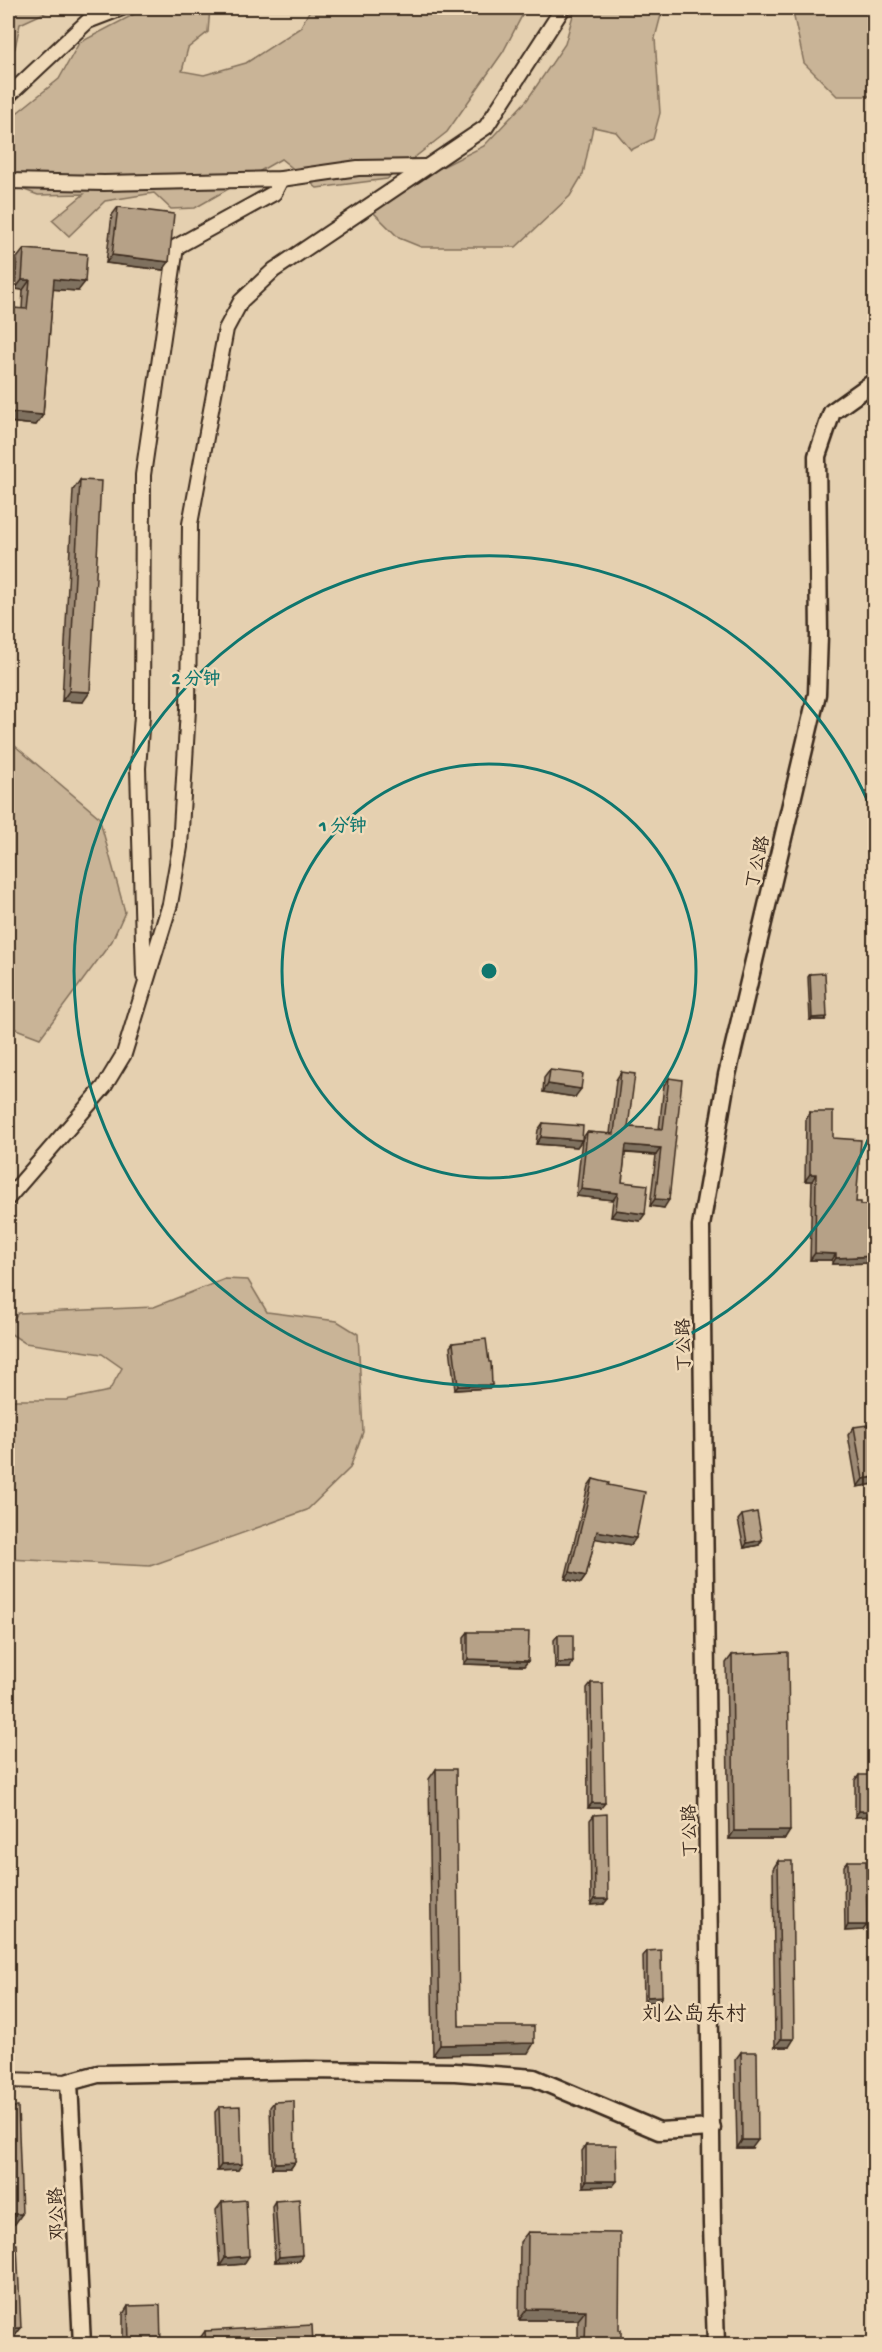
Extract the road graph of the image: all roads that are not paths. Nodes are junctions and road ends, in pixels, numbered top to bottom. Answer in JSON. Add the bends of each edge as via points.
{"nodes":[{"id":1,"x":122,"y":8,"type":"edge"},
{"id":2,"x":563,"y":8,"type":"edge"},
{"id":3,"x":8,"y":96,"type":"edge"},
{"id":4,"x":425,"y":166,"type":"junction"},
{"id":5,"x":281,"y":179,"type":"junction"},
{"id":6,"x":8,"y":181,"type":"edge"},
{"id":7,"x":874,"y":382,"type":"edge"},
{"id":8,"x":144,"y":988,"type":"junction"},
{"id":9,"x":8,"y":1198,"type":"edge"},
{"id":10,"x":8,"y":2080,"type":"edge"},
{"id":11,"x":69,"y":2082,"type":"junction"},
{"id":12,"x":712,"y":2128,"type":"junction"},
{"id":13,"x":82,"y":2344,"type":"edge"},
{"id":14,"x":716,"y":2344,"type":"edge"}],
"edges":[{"from":1,"to":3,"type":"street","via":[[88,21]]},
{"from":2,"to":4,"type":"street","via":[[486,127]]},
{"from":4,"to":5,"type":"street","via":[[358,168]]},
{"from":4,"to":8,"type":"street","via":[[274,270],[241,301],[226,329],[190,524],[188,709],[180,847],[170,904]]},
{"from":5,"to":6,"type":"street"},
{"from":5,"to":8,"type":"street","via":[[274,193],[176,247],[142,475],[142,716],[138,768]]},
{"from":7,"to":12,"type":"street","name":"丁公路","via":[[832,412],[817,456],[817,694],[727,1075],[701,1226]]},
{"from":8,"to":9,"type":"street","via":[[124,1053],[104,1087]]},
{"from":10,"to":11,"type":"street"},
{"from":11,"to":12,"type":"street","via":[[98,2074],[455,2072],[534,2078],[659,2131]]},
{"from":11,"to":13,"type":"street","name":"邓公路"},
{"from":12,"to":14,"type":"street","name":"丁公路"}]}
